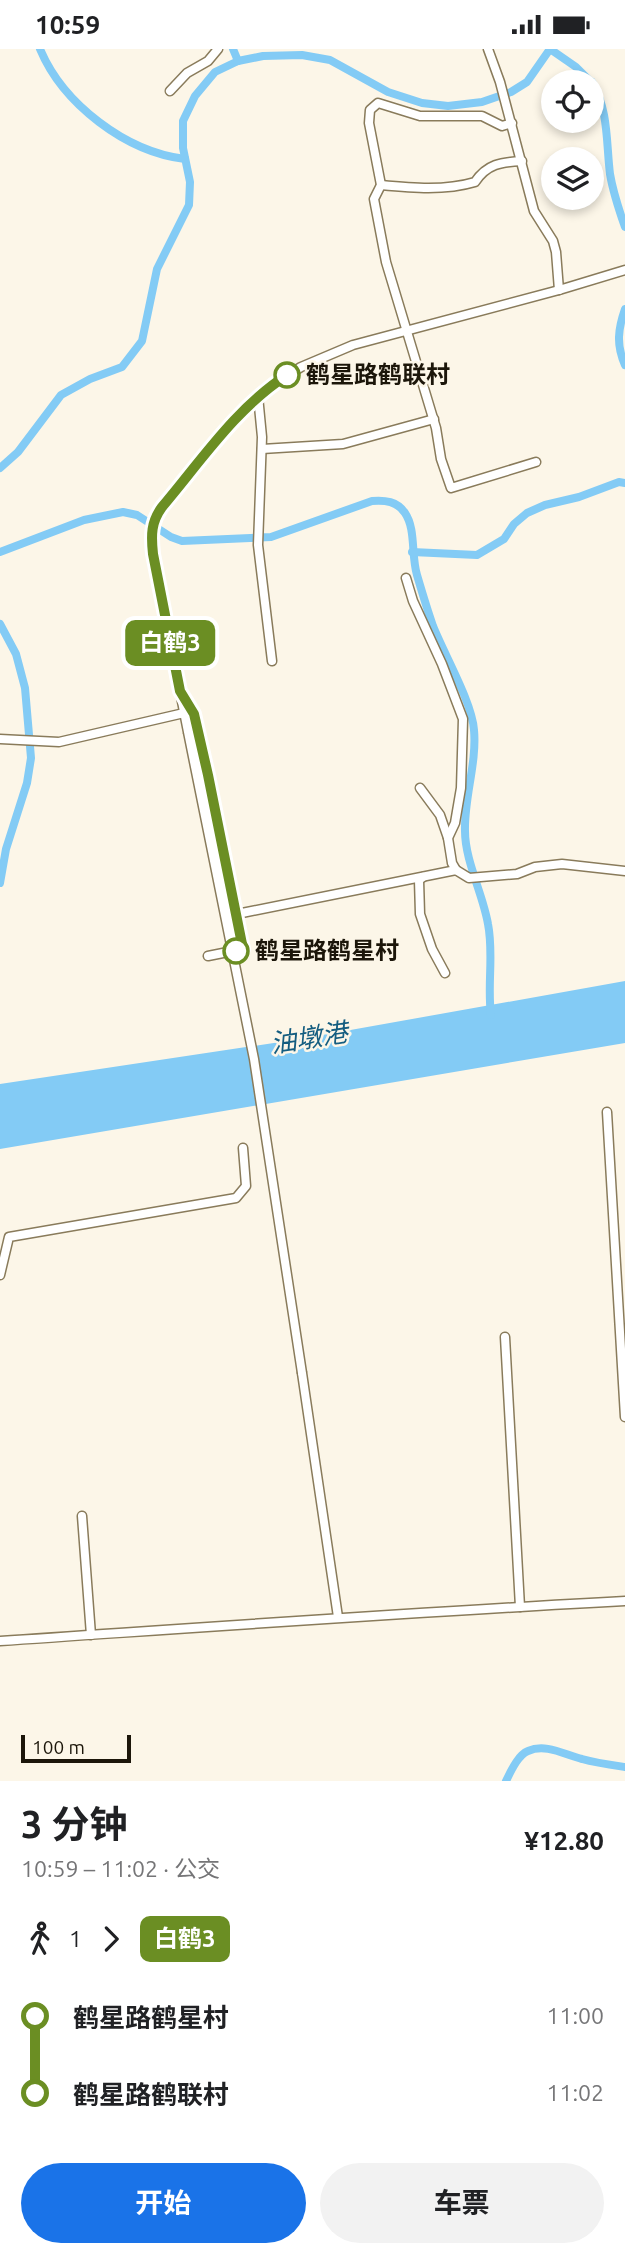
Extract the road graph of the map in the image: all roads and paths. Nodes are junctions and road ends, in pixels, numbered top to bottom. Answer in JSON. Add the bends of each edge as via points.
{"nodes":[{"id":1,"x":218,"y":49,"type":"edge"},
{"id":2,"x":488,"y":49,"type":"edge"},
{"id":3,"x":170,"y":91,"type":"dead end"},
{"id":4,"x":512,"y":123,"type":"junction"},
{"id":5,"x":522,"y":161,"type":"junction"},
{"id":6,"x":381,"y":185,"type":"junction"},
{"id":7,"x":625,"y":270,"type":"edge"},
{"id":8,"x":559,"y":290,"type":"junction"},
{"id":9,"x":407,"y":330,"type":"junction"},
{"id":10,"x":258,"y":396,"type":"junction"},
{"id":11,"x":434,"y":419,"type":"junction"},
{"id":12,"x":262,"y":449,"type":"junction"},
{"id":13,"x":536,"y":462,"type":"dead end"},
{"id":14,"x":406,"y":578,"type":"dead end"},
{"id":15,"x":272,"y":661,"type":"dead end"},
{"id":16,"x":180,"y":691,"type":"junction"},
{"id":17,"x":184,"y":713,"type":"junction"},
{"id":18,"x":0,"y":739,"type":"edge"},
{"id":19,"x":420,"y":787,"type":"dead end"},
{"id":20,"x":448,"y":838,"type":"junction"},
{"id":21,"x":456,"y":870,"type":"junction"},
{"id":22,"x":625,"y":871,"type":"edge"},
{"id":23,"x":423,"y":877,"type":"junction"},
{"id":24,"x":237,"y":914,"type":"junction"},
{"id":25,"x":208,"y":956,"type":"dead end"},
{"id":26,"x":445,"y":973,"type":"dead end"},
{"id":27,"x":607,"y":1112,"type":"dead end"},
{"id":28,"x":243,"y":1148,"type":"dead end"},
{"id":29,"x":0,"y":1275,"type":"edge"},
{"id":30,"x":505,"y":1337,"type":"dead end"},
{"id":31,"x":625,"y":1417,"type":"edge"},
{"id":32,"x":82,"y":1516,"type":"dead end"},
{"id":33,"x":625,"y":1601,"type":"edge"},
{"id":34,"x":520,"y":1607,"type":"junction"},
{"id":35,"x":338,"y":1617,"type":"junction"},
{"id":36,"x":91,"y":1635,"type":"junction"},
{"id":37,"x":0,"y":1641,"type":"edge"}],
"edges":[{"from":1,"to":3,"type":"street"},
{"from":2,"to":4,"type":"street"},
{"from":4,"to":5,"type":"street"},
{"from":4,"to":6,"type":"street","via":[[502,126],[482,115],[420,116],[379,103],[370,110],[369,123]]},
{"from":5,"to":6,"type":"street","via":[[500,162],[484,170],[475,182],[462,186]]},
{"from":5,"to":8,"type":"street","via":[[534,211],[553,241]]},
{"from":6,"to":9,"type":"street","via":[[374,199],[386,262]]},
{"from":7,"to":8,"type":"street"},
{"from":8,"to":9,"type":"street"},
{"from":9,"to":10,"type":"street","via":[[335,351],[286,375]]},
{"from":9,"to":11,"type":"street"},
{"from":10,"to":12,"type":"street"},
{"from":10,"to":16,"type":"street","via":[[155,517],[151,531]]},
{"from":11,"to":12,"type":"street","via":[[343,444]]},
{"from":11,"to":13,"type":"street","via":[[451,488]]},
{"from":12,"to":15,"type":"street","via":[[257,530]]},
{"from":14,"to":20,"type":"street","via":[[463,719],[461,788]]},
{"from":16,"to":17,"type":"street"},
{"from":16,"to":24,"type":"street","via":[[194,714]]},
{"from":17,"to":18,"type":"street","via":[[48,742]]},
{"from":17,"to":35,"type":"street","bridge":true,"via":[[254,1059]]},
{"from":19,"to":20,"type":"street","via":[[440,815]]},
{"from":20,"to":21,"type":"street"},
{"from":21,"to":22,"type":"street","via":[[469,878],[562,864]]},
{"from":21,"to":23,"type":"street"},
{"from":23,"to":24,"type":"street"},
{"from":23,"to":26,"type":"street","via":[[419,880],[420,914]]},
{"from":24,"to":25,"type":"street","via":[[243,949]]},
{"from":27,"to":31,"type":"street"},
{"from":28,"to":29,"type":"street","via":[[246,1186],[236,1198],[9,1237]]},
{"from":30,"to":34,"type":"street"},
{"from":32,"to":36,"type":"street"},
{"from":33,"to":34,"type":"street"},
{"from":34,"to":35,"type":"street"},
{"from":35,"to":36,"type":"street"},
{"from":36,"to":37,"type":"street"}]}
